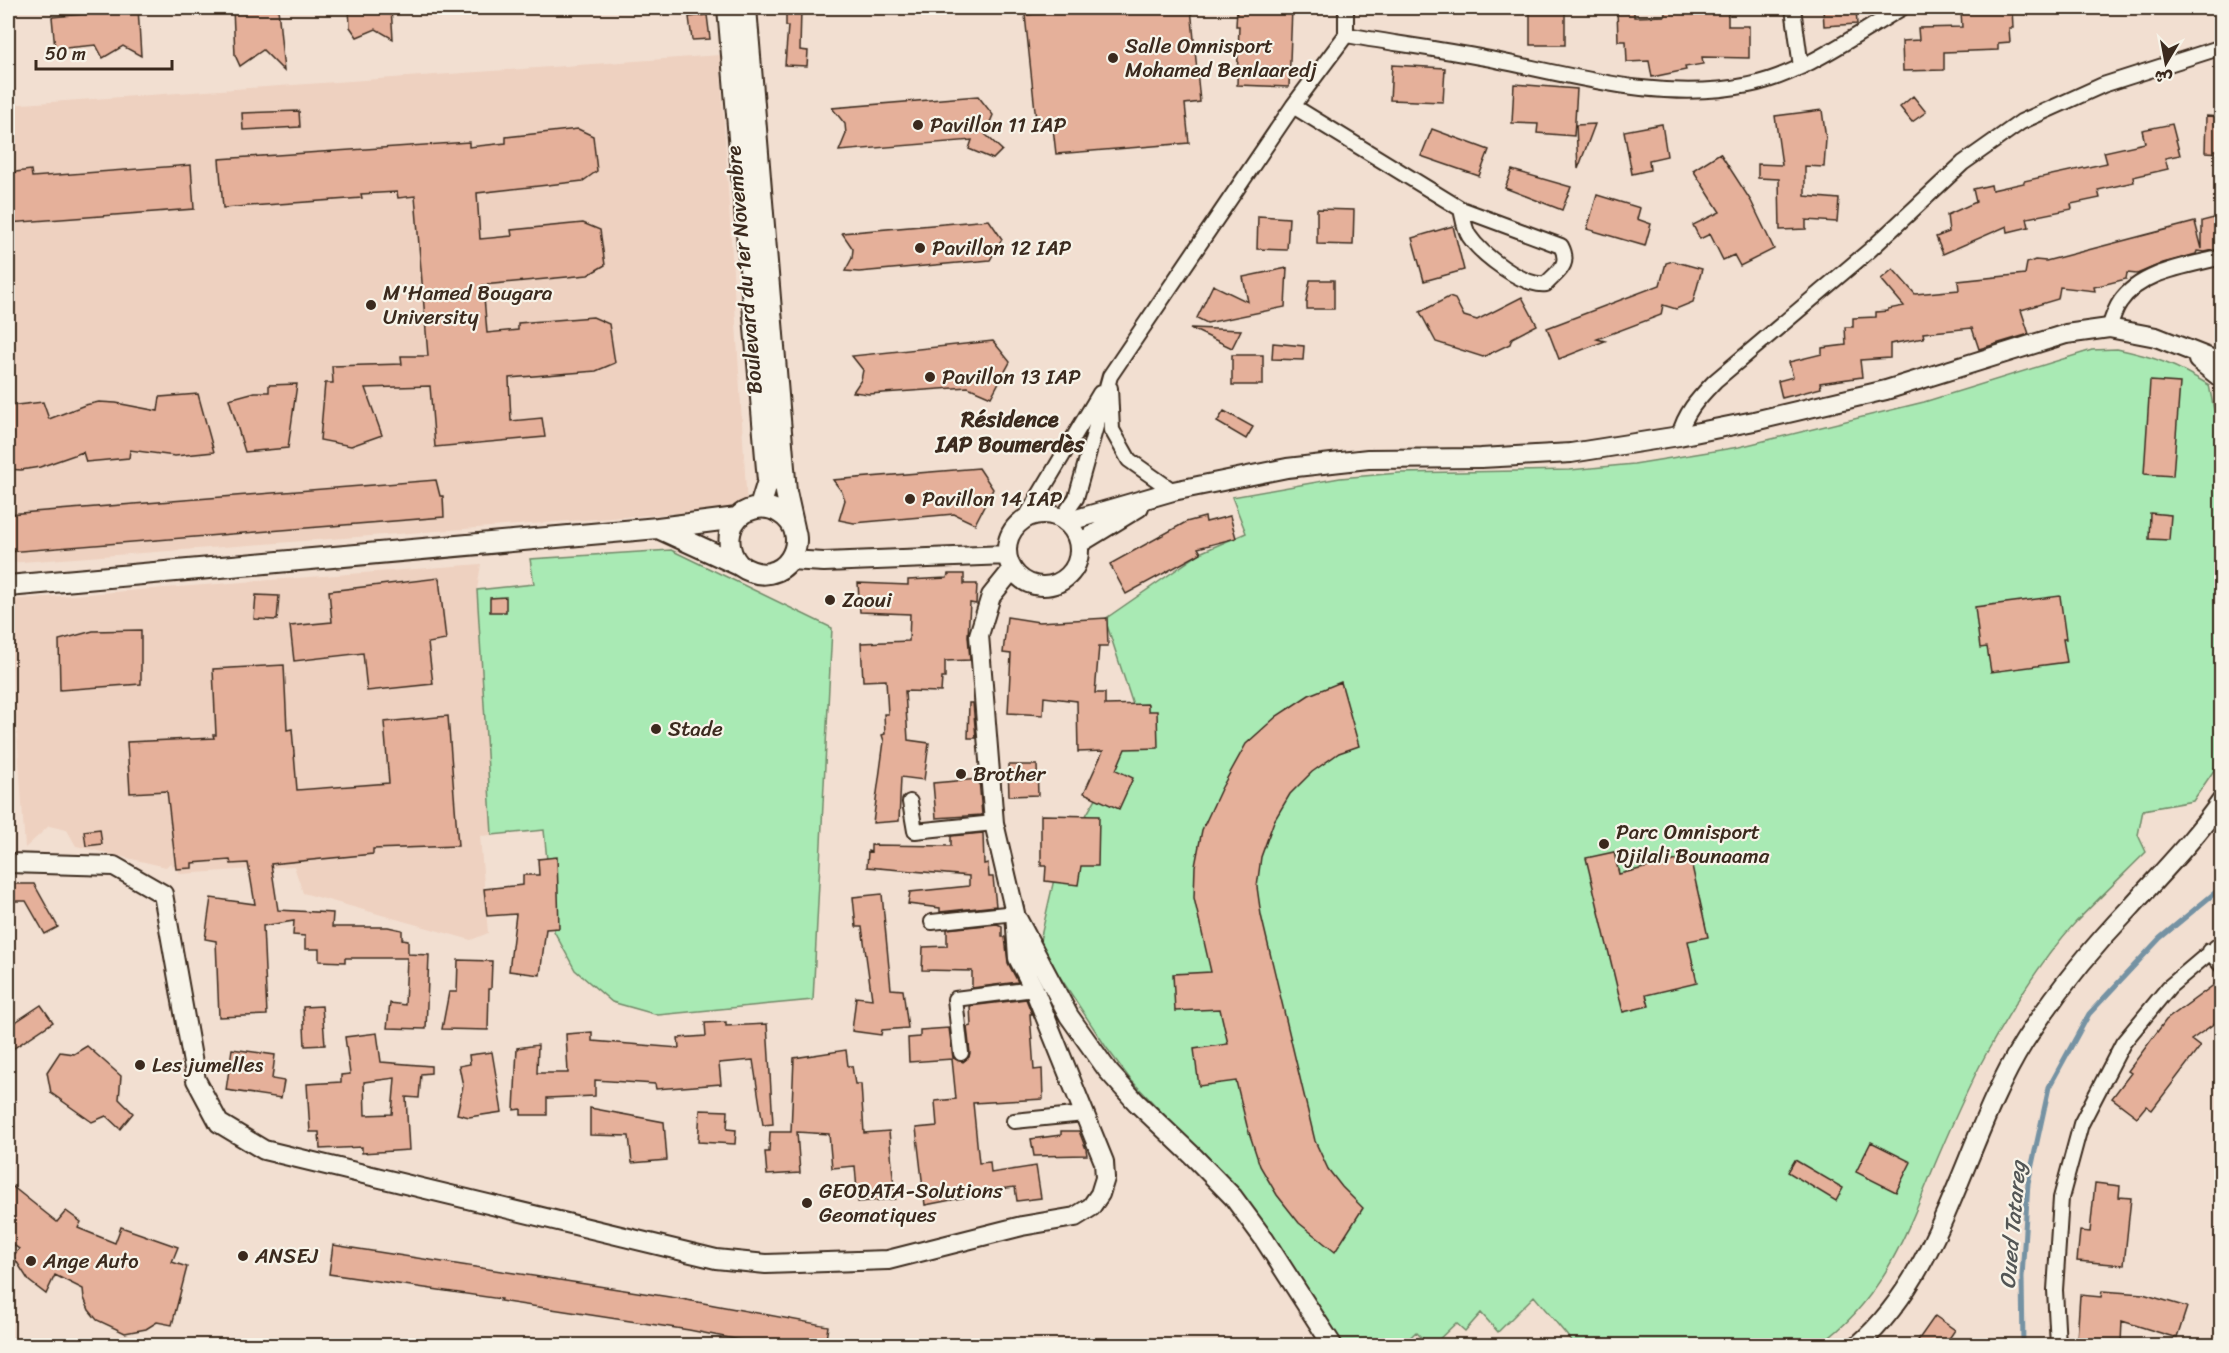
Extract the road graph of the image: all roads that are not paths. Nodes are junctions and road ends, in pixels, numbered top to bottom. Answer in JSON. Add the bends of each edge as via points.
{"nodes":[{"id":1,"x":728,"y":8,"type":"edge"},
{"id":2,"x":746,"y":8,"type":"edge"},
{"id":3,"x":1346,"y":8,"type":"edge"},
{"id":4,"x":1793,"y":8,"type":"edge"},
{"id":5,"x":1902,"y":8,"type":"edge"},
{"id":6,"x":1346,"y":35,"type":"junction"},
{"id":7,"x":2222,"y":47,"type":"edge"},
{"id":8,"x":1801,"y":67,"type":"junction"},
{"id":9,"x":1293,"y":106,"type":"junction"},
{"id":10,"x":1461,"y":209,"type":"junction"},
{"id":11,"x":2222,"y":257,"type":"edge"},
{"id":12,"x":2109,"y":328,"type":"junction"},
{"id":13,"x":2177,"y":344,"type":"junction"},
{"id":14,"x":2222,"y":363,"type":"edge"},
{"id":15,"x":1110,"y":376,"type":"junction"},
{"id":16,"x":2222,"y":379,"type":"edge"},
{"id":17,"x":1679,"y":436,"type":"junction"},
{"id":18,"x":1166,"y":493,"type":"junction"},
{"id":19,"x":760,"y":507,"type":"junction"},
{"id":20,"x":1026,"y":517,"type":"junction"},
{"id":21,"x":737,"y":518,"type":"junction"},
{"id":22,"x":1064,"y":520,"type":"junction"},
{"id":23,"x":658,"y":528,"type":"junction"},
{"id":24,"x":794,"y":528,"type":"junction"},
{"id":25,"x":1080,"y":543,"type":"junction"},
{"id":26,"x":790,"y":560,"type":"junction"},
{"id":27,"x":1009,"y":562,"type":"junction"},
{"id":28,"x":739,"y":565,"type":"junction"},
{"id":29,"x":8,"y":586,"type":"edge"},
{"id":30,"x":2222,"y":800,"type":"edge"},
{"id":31,"x":910,"y":802,"type":"dead end"},
{"id":32,"x":994,"y":823,"type":"junction"},
{"id":33,"x":8,"y":863,"type":"edge"},
{"id":34,"x":1015,"y":913,"type":"junction"},
{"id":35,"x":932,"y":922,"type":"dead end"},
{"id":36,"x":2222,"y":942,"type":"edge"},
{"id":37,"x":2209,"y":951,"type":"junction"},
{"id":38,"x":2222,"y":966,"type":"edge"},
{"id":39,"x":1034,"y":989,"type":"junction"},
{"id":40,"x":961,"y":1053,"type":"dead end"},
{"id":41,"x":1084,"y":1114,"type":"junction"},
{"id":42,"x":1014,"y":1121,"type":"dead end"},
{"id":43,"x":1333,"y":1346,"type":"edge"},
{"id":44,"x":1857,"y":1346,"type":"edge"},
{"id":45,"x":2058,"y":1346,"type":"edge"}],
"edges":[{"from":1,"to":19,"type":"main road","name":"Boulevard du 1er Novembre","via":[[768,481]]},
{"from":2,"to":24,"type":"main road","name":"Boulevard du 1er Novembre","via":[[786,492]]},
{"from":3,"to":6,"type":"street"},
{"from":4,"to":8,"type":"street"},
{"from":5,"to":8,"type":"street"},
{"from":6,"to":8,"type":"street","via":[[1631,87],[1693,92],[1750,85]]},
{"from":6,"to":9,"type":"street"},
{"from":7,"to":17,"type":"street","via":[[2103,85],[2021,122],[1963,163],[1870,250],[1715,381],[1692,405]]},
{"from":9,"to":10,"type":"street"},
{"from":9,"to":15,"type":"street"},
{"from":10,"to":10,"type":"street","via":[[1561,246],[1565,263],[1546,284],[1528,282],[1474,243]]},
{"from":11,"to":12,"type":"street","via":[[2154,276],[2134,287],[2120,302]]},
{"from":12,"to":13,"type":"street"},
{"from":12,"to":17,"type":"street","via":[[2066,334],[1886,390]]},
{"from":13,"to":14,"type":"street"},
{"from":13,"to":16,"type":"street"},
{"from":15,"to":18,"type":"street","via":[[1112,430],[1129,460]]},
{"from":15,"to":20,"type":"street"},
{"from":15,"to":22,"type":"street","via":[[1076,498]]},
{"from":17,"to":18,"type":"street","via":[[1571,453],[1356,460],[1287,468]]},
{"from":18,"to":22,"type":"street"},
{"from":18,"to":25,"type":"street"},
{"from":19,"to":21,"type":"main road"},
{"from":19,"to":24,"type":"main road","via":[[786,516]]},
{"from":20,"to":22,"type":"street","via":[[1048,513]]},
{"from":20,"to":27,"type":"street","via":[[1010,534]]},
{"from":21,"to":23,"type":"main road"},
{"from":21,"to":28,"type":"main road","via":[[728,543]]},
{"from":22,"to":25,"type":"street"},
{"from":23,"to":28,"type":"main road"},
{"from":23,"to":29,"type":"main road"},
{"from":24,"to":26,"type":"main road","via":[[796,545]]},
{"from":25,"to":27,"type":"street","via":[[1076,568],[1059,583],[1029,584]]},
{"from":26,"to":27,"type":"street"},
{"from":26,"to":28,"type":"main road","via":[[779,570],[760,574]]},
{"from":27,"to":32,"type":"street","via":[[991,596],[979,635]]},
{"from":30,"to":44,"type":"street","via":[[2051,1002],[2023,1044],[1996,1097],[1913,1280],[1891,1312]]},
{"from":31,"to":32,"type":"street","via":[[915,831]]},
{"from":32,"to":34,"type":"street"},
{"from":33,"to":41,"type":"street","via":[[114,866],[164,894],[196,1080],[219,1123],[264,1150],[716,1260],[766,1264],[888,1260],[1022,1226],[1075,1217],[1091,1207],[1105,1178],[1104,1162]]},
{"from":34,"to":35,"type":"street"},
{"from":34,"to":39,"type":"street","via":[[1018,958]]},
{"from":34,"to":43,"type":"street","via":[[1069,1016],[1102,1062],[1136,1102],[1233,1197]]},
{"from":36,"to":37,"type":"street"},
{"from":37,"to":38,"type":"street"},
{"from":37,"to":45,"type":"street","via":[[2169,987],[2123,1043],[2081,1124],[2061,1198],[2055,1290]]},
{"from":39,"to":40,"type":"street","via":[[955,999]]},
{"from":39,"to":41,"type":"street"},
{"from":41,"to":42,"type":"street"}]}
